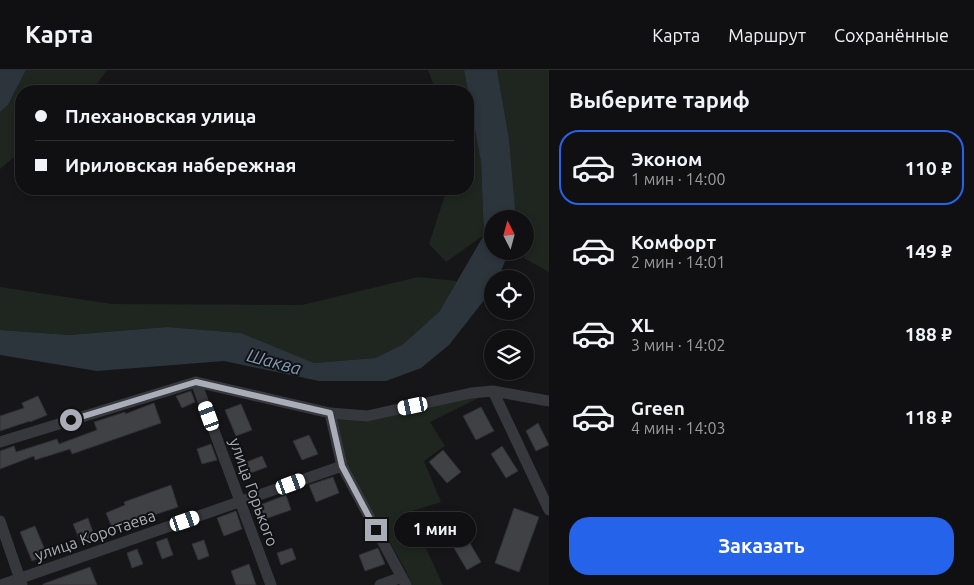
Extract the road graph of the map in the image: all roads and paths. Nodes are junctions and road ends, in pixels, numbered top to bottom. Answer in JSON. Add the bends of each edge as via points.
{"nodes":[{"id":1,"x":196,"y":382,"type":"junction"},
{"id":2,"x":493,"y":391,"type":"junction"},
{"id":3,"x":549,"y":401,"type":"edge"},
{"id":4,"x":330,"y":413,"type":"junction"},
{"id":5,"x":0,"y":442,"type":"edge"},
{"id":6,"x":342,"y":466,"type":"junction"},
{"id":7,"x":240,"y":502,"type":"junction"},
{"id":8,"x":549,"y":510,"type":"edge"},
{"id":9,"x":0,"y":521,"type":"edge"},
{"id":10,"x":404,"y":581,"type":"edge"},
{"id":11,"x":22,"y":582,"type":"edge"},
{"id":12,"x":1,"y":585,"type":"edge"},
{"id":13,"x":271,"y":585,"type":"edge"},
{"id":14,"x":380,"y":585,"type":"edge"}],
"edges":[{"from":1,"to":4,"type":"street"},
{"from":1,"to":5,"type":"street"},
{"from":1,"to":7,"type":"street","name":"улица Горького"},
{"from":2,"to":3,"type":"street"},
{"from":2,"to":4,"type":"street","via":[[367,416]]},
{"from":2,"to":8,"type":"street"},
{"from":4,"to":6,"type":"street"},
{"from":6,"to":7,"type":"street","name":"улица Коротаева"},
{"from":6,"to":10,"type":"street"},
{"from":7,"to":11,"type":"street","name":"улица Коротаева"},
{"from":7,"to":13,"type":"street","name":"улица Горького"},
{"from":9,"to":11,"type":"street"},
{"from":10,"to":14,"type":"street"},
{"from":11,"to":12,"type":"street","name":"улица Коротаева"}]}
